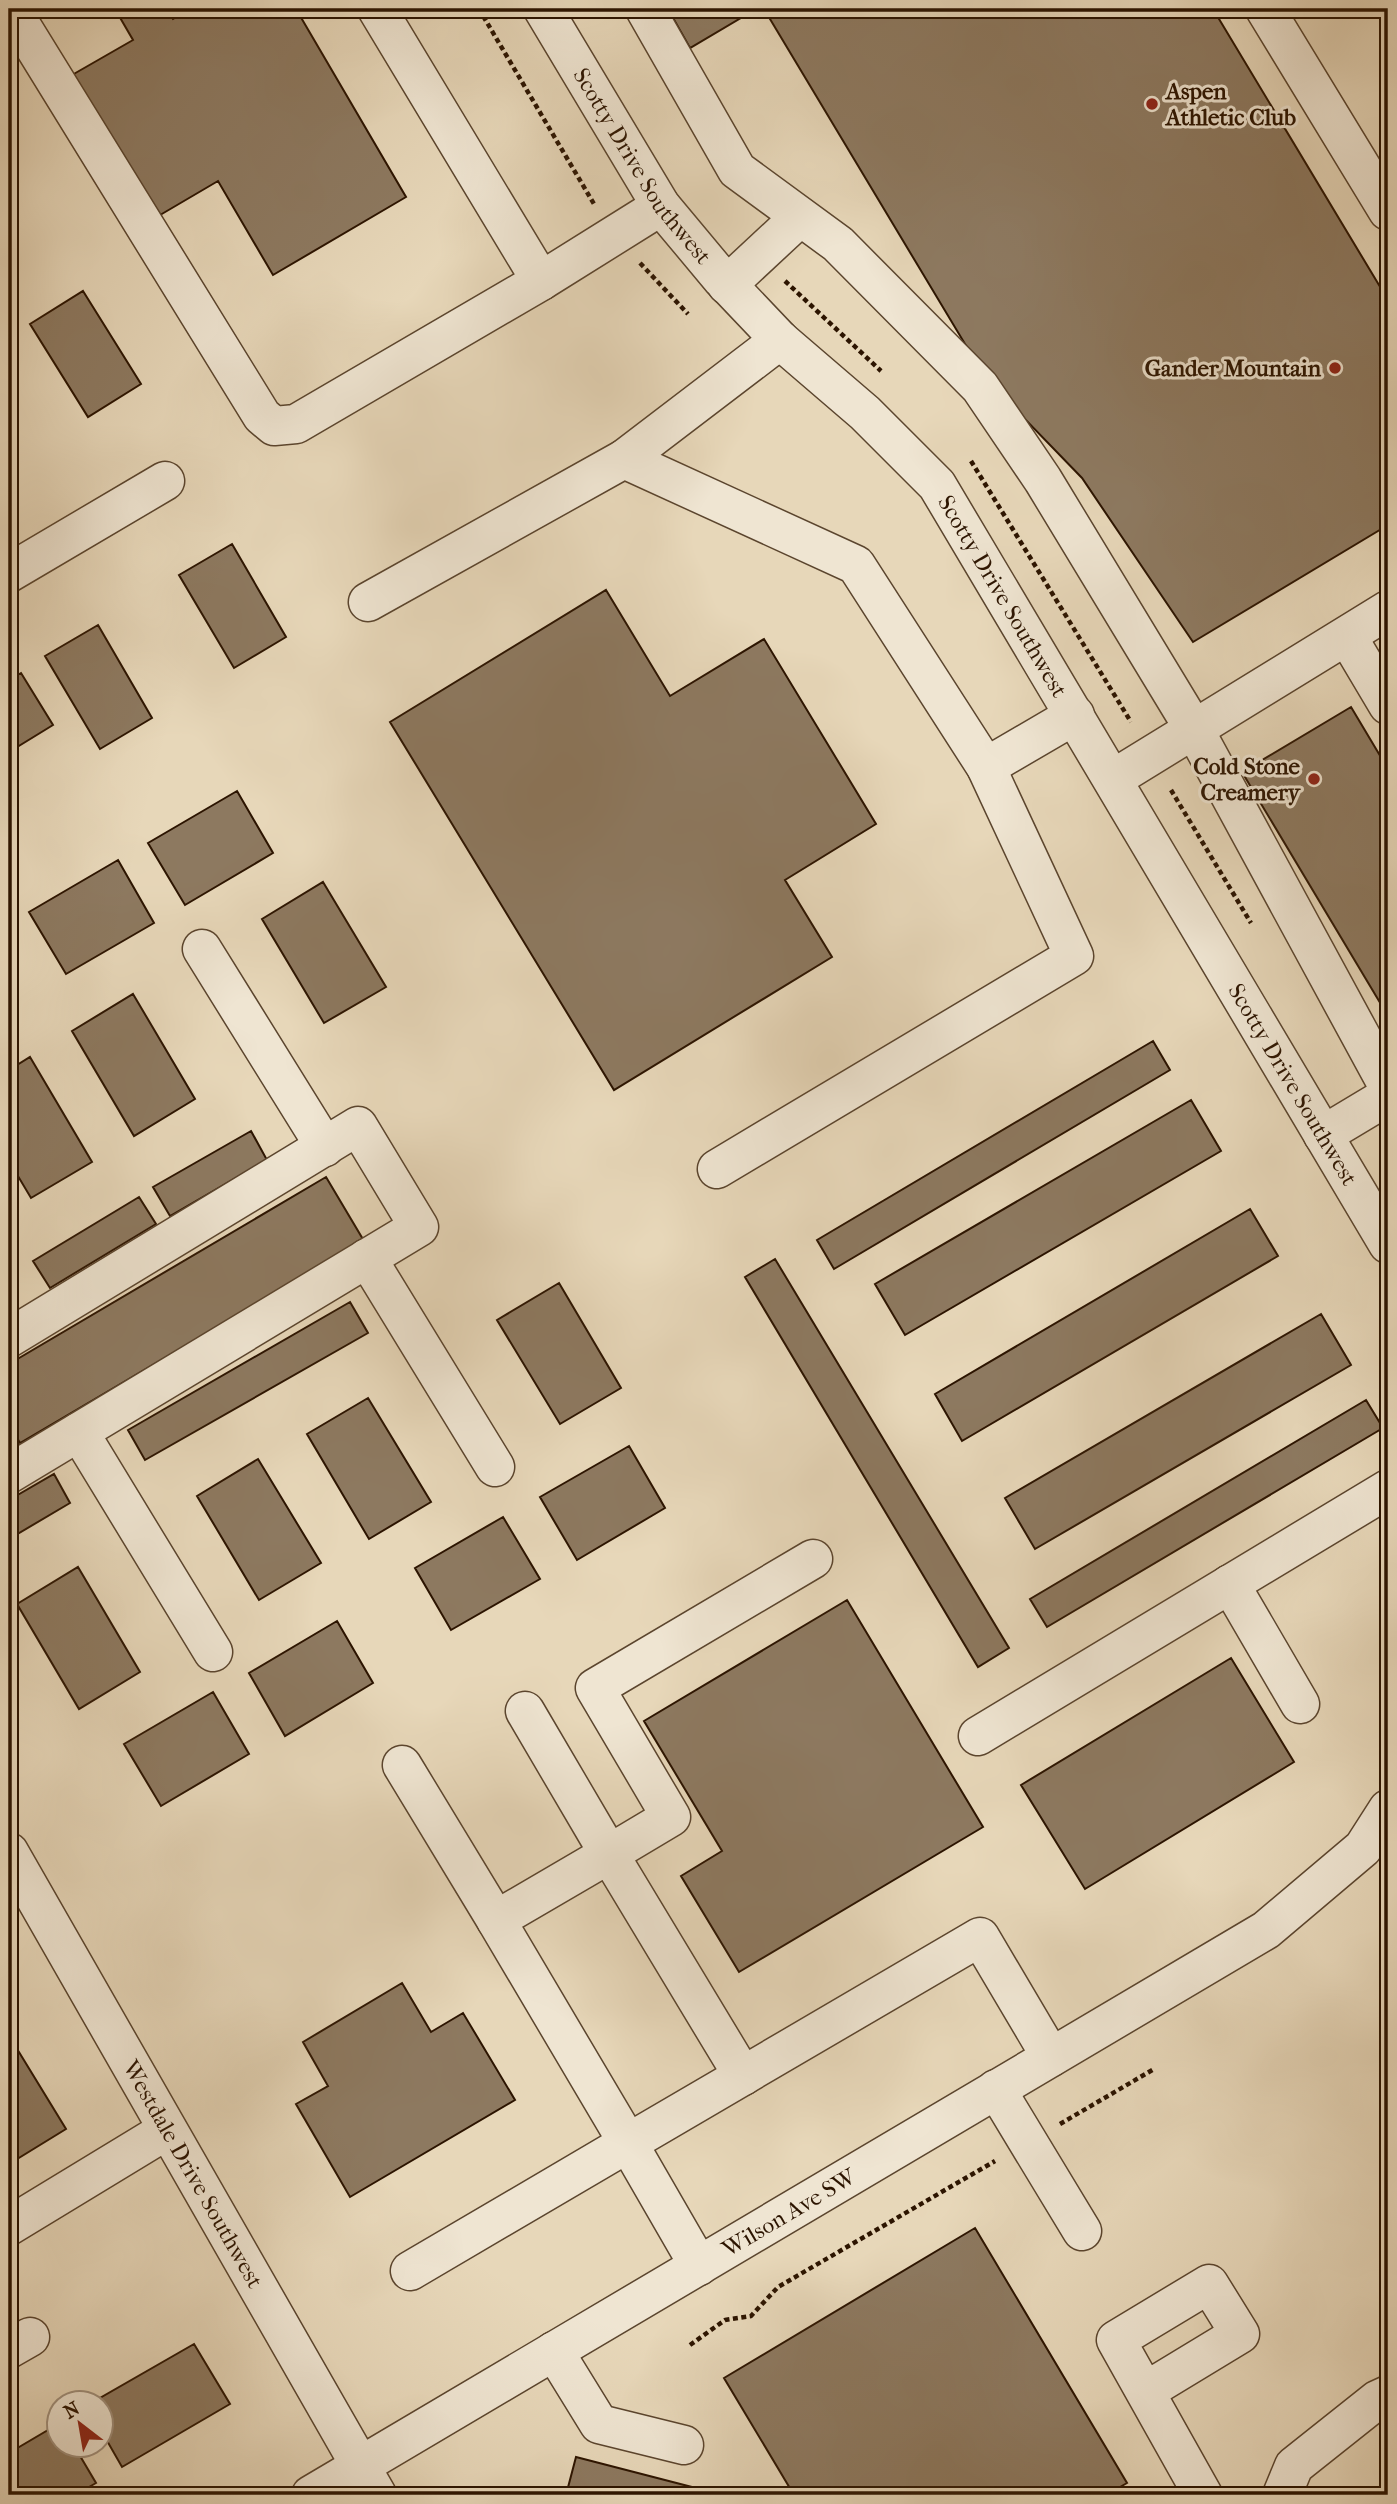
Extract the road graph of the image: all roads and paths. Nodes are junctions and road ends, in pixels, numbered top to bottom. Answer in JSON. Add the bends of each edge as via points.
{"nodes":[{"id":1,"x":377,"y":9,"type":"edge"},
{"id":2,"x":479,"y":9,"type":"edge"},
{"id":3,"x":543,"y":9,"type":"edge"},
{"id":4,"x":646,"y":9,"type":"edge"},
{"id":5,"x":1265,"y":9,"type":"edge"},
{"id":6,"x":19,"y":11,"type":"edge"},
{"id":7,"x":661,"y":206,"type":"junction"},
{"id":8,"x":1388,"y":211,"type":"edge"},
{"id":9,"x":800,"y":217,"type":"junction"},
{"id":10,"x":617,"y":233,"type":"junction"},
{"id":11,"x":541,"y":281,"type":"junction"},
{"id":12,"x":727,"y":285,"type":"junction"},
{"id":13,"x":688,"y":314,"type":"dead end"},
{"id":14,"x":780,"y":340,"type":"junction"},
{"id":15,"x":624,"y":459,"type":"junction"},
{"id":16,"x":165,"y":481,"type":"dead end"},
{"id":17,"x":9,"y":573,"type":"edge"},
{"id":18,"x":368,"y":602,"type":"dead end"},
{"id":19,"x":1388,"y":610,"type":"edge"},
{"id":20,"x":1347,"y":636,"type":"junction"},
{"id":21,"x":1388,"y":705,"type":"edge"},
{"id":22,"x":1075,"y":715,"type":"junction"},
{"id":23,"x":1194,"y":729,"type":"junction"},
{"id":24,"x":986,"y":767,"type":"junction"},
{"id":25,"x":1113,"y":779,"type":"junction"},
{"id":26,"x":202,"y":948,"type":"dead end"},
{"id":27,"x":1388,"y":1086,"type":"edge"},
{"id":28,"x":1388,"y":1096,"type":"edge"},
{"id":29,"x":1323,"y":1135,"type":"junction"},
{"id":30,"x":325,"y":1147,"type":"junction"},
{"id":31,"x":716,"y":1169,"type":"dead end"},
{"id":32,"x":1388,"y":1244,"type":"edge"},
{"id":33,"x":367,"y":1258,"type":"junction"},
{"id":34,"x":14,"y":1323,"type":"edge"},
{"id":35,"x":79,"y":1432,"type":"junction"},
{"id":36,"x":495,"y":1467,"type":"dead end"},
{"id":37,"x":9,"y":1474,"type":"edge"},
{"id":38,"x":1388,"y":1489,"type":"edge"},
{"id":39,"x":813,"y":1559,"type":"dead end"},
{"id":40,"x":1230,"y":1584,"type":"junction"},
{"id":41,"x":213,"y":1652,"type":"dead end"},
{"id":42,"x":1300,"y":1704,"type":"dead end"},
{"id":43,"x":525,"y":1710,"type":"dead end"},
{"id":44,"x":978,"y":1736,"type":"dead end"},
{"id":45,"x":402,"y":1765,"type":"dead end"},
{"id":46,"x":1388,"y":1809,"type":"edge"},
{"id":47,"x":9,"y":1852,"type":"edge"},
{"id":48,"x":609,"y":1854,"type":"junction"},
{"id":49,"x":496,"y":1920,"type":"junction"},
{"id":50,"x":1051,"y":2057,"type":"junction"},
{"id":51,"x":1154,"y":2069,"type":"dead end"},
{"id":52,"x":743,"y":2076,"type":"junction"},
{"id":53,"x":996,"y":2090,"type":"junction"},
{"id":54,"x":167,"y":2130,"type":"junction"},
{"id":55,"x":1028,"y":2142,"type":"junction"},
{"id":56,"x":628,"y":2143,"type":"junction"},
{"id":57,"x":9,"y":2226,"type":"edge"},
{"id":58,"x":1082,"y":2231,"type":"dead end"},
{"id":59,"x":699,"y":2266,"type":"junction"},
{"id":60,"x":411,"y":2271,"type":"dead end"},
{"id":61,"x":690,"y":2345,"type":"dead end"},
{"id":62,"x":554,"y":2351,"type":"junction"},
{"id":63,"x":1146,"y":2391,"type":"dead end"},
{"id":64,"x":1388,"y":2395,"type":"edge"},
{"id":65,"x":684,"y":2445,"type":"dead end"},
{"id":66,"x":368,"y":2481,"type":"edge"},
{"id":67,"x":311,"y":2495,"type":"edge"},
{"id":68,"x":1203,"y":2495,"type":"edge"},
{"id":69,"x":1282,"y":2495,"type":"edge"}],
"edges":[{"from":1,"to":11,"type":"street"},
{"from":2,"to":10,"type":"path","via":[[595,206]]},
{"from":3,"to":7,"type":"street","name":"Scotty Drive Southwest"},
{"from":4,"to":9,"type":"street","via":[[737,170]]},
{"from":5,"to":8,"type":"street"},
{"from":6,"to":11,"type":"street","via":[[262,416],[274,426],[296,424]]},
{"from":7,"to":10,"type":"street"},
{"from":7,"to":12,"type":"street","name":"Scotty Drive Southwest"},
{"from":9,"to":12,"type":"street"},
{"from":9,"to":23,"type":"street","via":[[838,244],[980,387],[1043,480]]},
{"from":10,"to":11,"type":"street"},
{"from":10,"to":13,"type":"path"},
{"from":12,"to":14,"type":"street","name":"Scotty Drive Southwest"},
{"from":14,"to":15,"type":"street"},
{"from":14,"to":22,"type":"street","name":"Scotty Drive Southwest","via":[[865,413],[937,485]]},
{"from":15,"to":18,"type":"street"},
{"from":15,"to":24,"type":"street","via":[[856,565]]},
{"from":16,"to":17,"type":"street"},
{"from":19,"to":20,"type":"street"},
{"from":20,"to":21,"type":"street"},
{"from":20,"to":23,"type":"street"},
{"from":22,"to":24,"type":"street"},
{"from":22,"to":25,"type":"street","name":"Scotty Drive Southwest"},
{"from":23,"to":25,"type":"street"},
{"from":23,"to":27,"type":"street"},
{"from":24,"to":31,"type":"street","via":[[1074,956]]},
{"from":25,"to":29,"type":"street","name":"Scotty Drive Southwest"},
{"from":26,"to":30,"type":"street"},
{"from":28,"to":29,"type":"street"},
{"from":29,"to":32,"type":"street","name":"Scotty Drive Southwest"},
{"from":30,"to":33,"type":"street","via":[[358,1126],[419,1227]]},
{"from":30,"to":34,"type":"street"},
{"from":33,"to":35,"type":"street"},
{"from":33,"to":36,"type":"street"},
{"from":35,"to":37,"type":"street"},
{"from":35,"to":41,"type":"street"},
{"from":38,"to":40,"type":"street"},
{"from":39,"to":48,"type":"street","via":[[595,1688],[671,1817]]},
{"from":40,"to":42,"type":"street"},
{"from":40,"to":44,"type":"street"},
{"from":43,"to":48,"type":"street"},
{"from":45,"to":49,"type":"street"},
{"from":46,"to":50,"type":"street","name":"Wilson Ave SW","via":[[1363,1848],[1266,1930]]},
{"from":47,"to":54,"type":"street","name":"Westdale Drive Southwest"},
{"from":48,"to":49,"type":"street"},
{"from":48,"to":52,"type":"street"},
{"from":49,"to":56,"type":"street"},
{"from":50,"to":52,"type":"street","via":[[981,1937]]},
{"from":50,"to":53,"type":"street","name":"Wilson Ave SW"},
{"from":51,"to":55,"type":"path"},
{"from":52,"to":56,"type":"street"},
{"from":53,"to":55,"type":"street"},
{"from":53,"to":59,"type":"street","name":"Wilson Ave SW"},
{"from":54,"to":57,"type":"street"},
{"from":54,"to":66,"type":"street","name":"Westdale Drive Southwest"},
{"from":55,"to":58,"type":"street"},
{"from":55,"to":61,"type":"path","via":[[778,2287],[751,2316],[725,2320]]},
{"from":56,"to":59,"type":"street"},
{"from":56,"to":60,"type":"street"},
{"from":59,"to":62,"type":"street","name":"Wilson Ave SW"},
{"from":62,"to":65,"type":"street","via":[[599,2424]]},
{"from":62,"to":66,"type":"street","name":"Wilson Ave SW"},
{"from":63,"to":68,"type":"street"},
{"from":64,"to":69,"type":"street","via":[[1294,2466]]},
{"from":66,"to":67,"type":"street","name":"Wilson Ave SW"}]}
